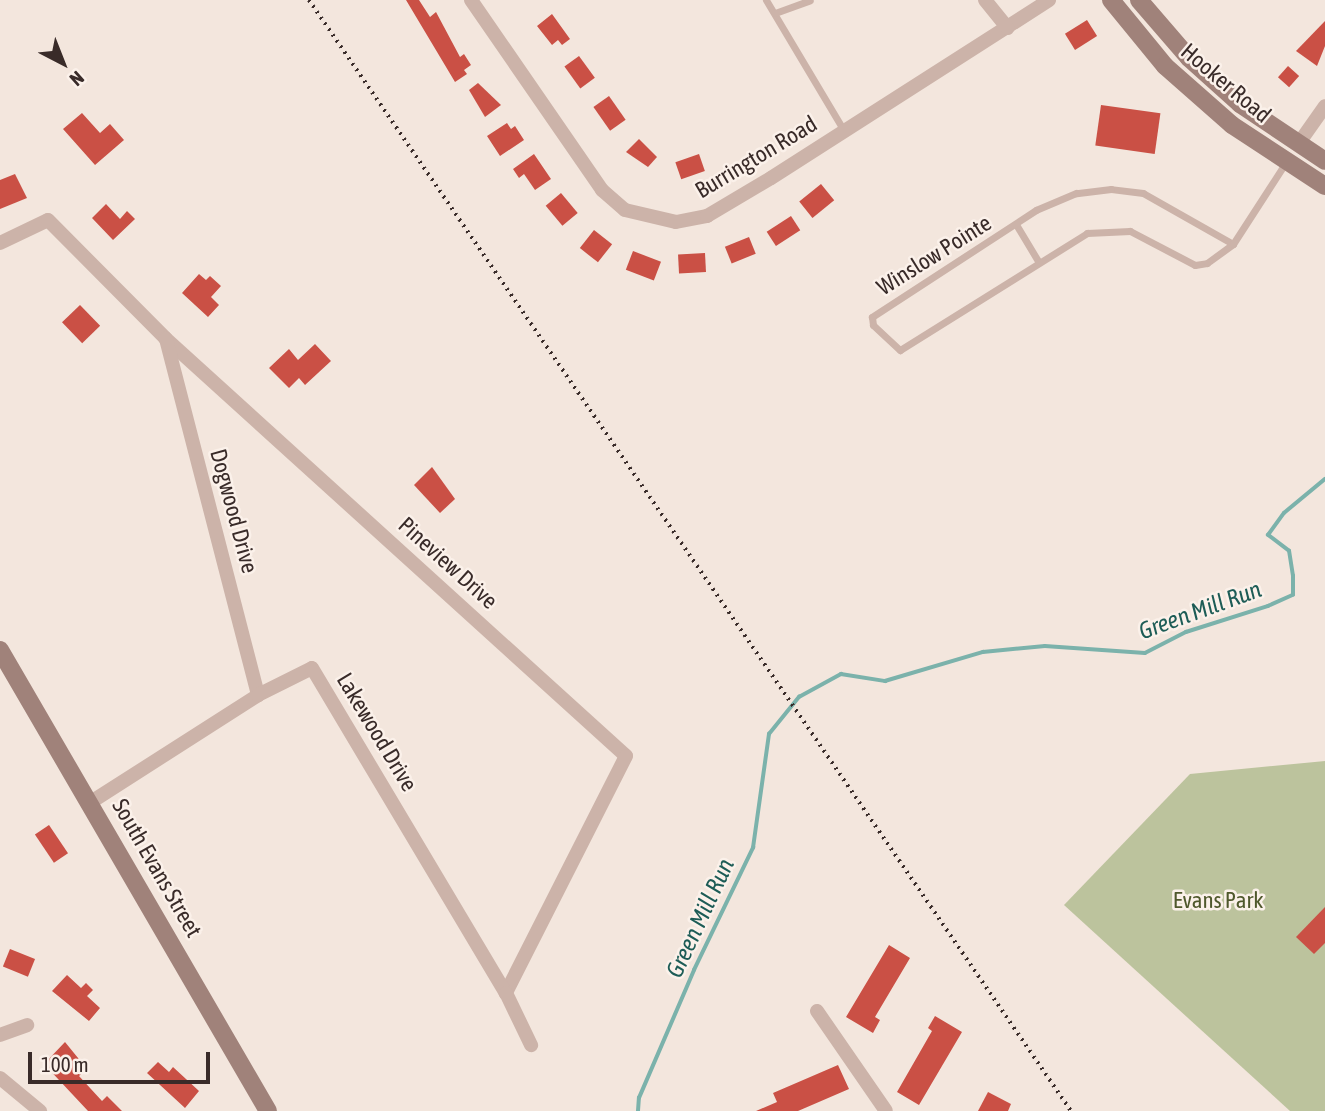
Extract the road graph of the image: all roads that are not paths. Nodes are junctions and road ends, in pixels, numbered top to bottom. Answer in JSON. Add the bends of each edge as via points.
{"nodes":[{"id":1,"x":471,"y":0,"type":"edge"},
{"id":2,"x":766,"y":0,"type":"edge"},
{"id":3,"x":810,"y":0,"type":"edge"},
{"id":4,"x":985,"y":0,"type":"edge"},
{"id":5,"x":1049,"y":0,"type":"edge"},
{"id":6,"x":1111,"y":0,"type":"edge"},
{"id":7,"x":1139,"y":0,"type":"edge"},
{"id":8,"x":775,"y":13,"type":"junction"},
{"id":9,"x":1008,"y":28,"type":"junction"},
{"id":10,"x":1325,"y":106,"type":"edge"},
{"id":11,"x":844,"y":131,"type":"junction"},
{"id":12,"x":1299,"y":143,"type":"junction"},
{"id":13,"x":1325,"y":161,"type":"edge"},
{"id":14,"x":1286,"y":162,"type":"junction"},
{"id":15,"x":1325,"y":186,"type":"edge"},
{"id":16,"x":1017,"y":226,"type":"junction"},
{"id":17,"x":0,"y":243,"type":"edge"},
{"id":18,"x":1233,"y":244,"type":"junction"},
{"id":19,"x":1038,"y":261,"type":"junction"},
{"id":20,"x":165,"y":338,"type":"junction"},
{"id":21,"x":0,"y":650,"type":"edge"},
{"id":22,"x":258,"y":695,"type":"junction"},
{"id":23,"x":91,"y":802,"type":"junction"},
{"id":24,"x":506,"y":993,"type":"junction"},
{"id":25,"x":817,"y":1012,"type":"dead end"},
{"id":26,"x":27,"y":1025,"type":"dead end"},
{"id":27,"x":0,"y":1035,"type":"edge"},
{"id":28,"x":531,"y":1045,"type":"dead end"},
{"id":29,"x":0,"y":1078,"type":"edge"},
{"id":30,"x":40,"y":1111,"type":"edge"},
{"id":31,"x":268,"y":1111,"type":"edge"},
{"id":32,"x":886,"y":1111,"type":"edge"}],
"edges":[{"from":1,"to":11,"type":"street","name":"Burrington Road","via":[[603,190],[625,210],[676,222],[707,216]]},
{"from":2,"to":8,"type":"lane"},
{"from":3,"to":8,"type":"lane"},
{"from":4,"to":9,"type":"street"},
{"from":5,"to":9,"type":"street","name":"Burrington Road"},
{"from":6,"to":14,"type":"main road","name":"Hooker Road","via":[[1165,66],[1231,125]]},
{"from":7,"to":12,"type":"main road","name":"Hooker Road","via":[[1189,58],[1240,104]]},
{"from":8,"to":11,"type":"lane"},
{"from":9,"to":11,"type":"street","name":"Burrington Road"},
{"from":10,"to":12,"type":"street"},
{"from":12,"to":13,"type":"main road","name":"Hooker Road"},
{"from":14,"to":15,"type":"main road","name":"Hooker Road"},
{"from":14,"to":18,"type":"lane","name":"Winslow Pointe"},
{"from":16,"to":18,"type":"lane","name":"Winslow Pointe","via":[[1036,210],[1076,193],[1111,189],[1143,193]]},
{"from":16,"to":19,"type":"lane","name":"Winslow Pointe"},
{"from":16,"to":19,"type":"lane","name":"Winslow Pointe","via":[[872,317],[873,326],[900,350]]},
{"from":17,"to":20,"type":"street","name":"Pineview Drive","via":[[48,220]]},
{"from":18,"to":19,"type":"lane","name":"Winslow Pointe","via":[[1220,256],[1195,265],[1130,231],[1109,229],[1087,233]]},
{"from":20,"to":22,"type":"street","name":"Dogwood Drive"},
{"from":20,"to":24,"type":"street","name":"Pineview Drive","via":[[626,756]]},
{"from":21,"to":23,"type":"main road","name":"South Evans Street"},
{"from":22,"to":23,"type":"street","name":"Lakewood Drive"},
{"from":22,"to":24,"type":"street","name":"Lakewood Drive","via":[[312,668]]},
{"from":23,"to":31,"type":"main road","name":"South Evans Street"},
{"from":24,"to":28,"type":"street","name":"Lakewood Drive"},
{"from":25,"to":32,"type":"street"},
{"from":26,"to":27,"type":"street"},
{"from":29,"to":30,"type":"street"}]}
